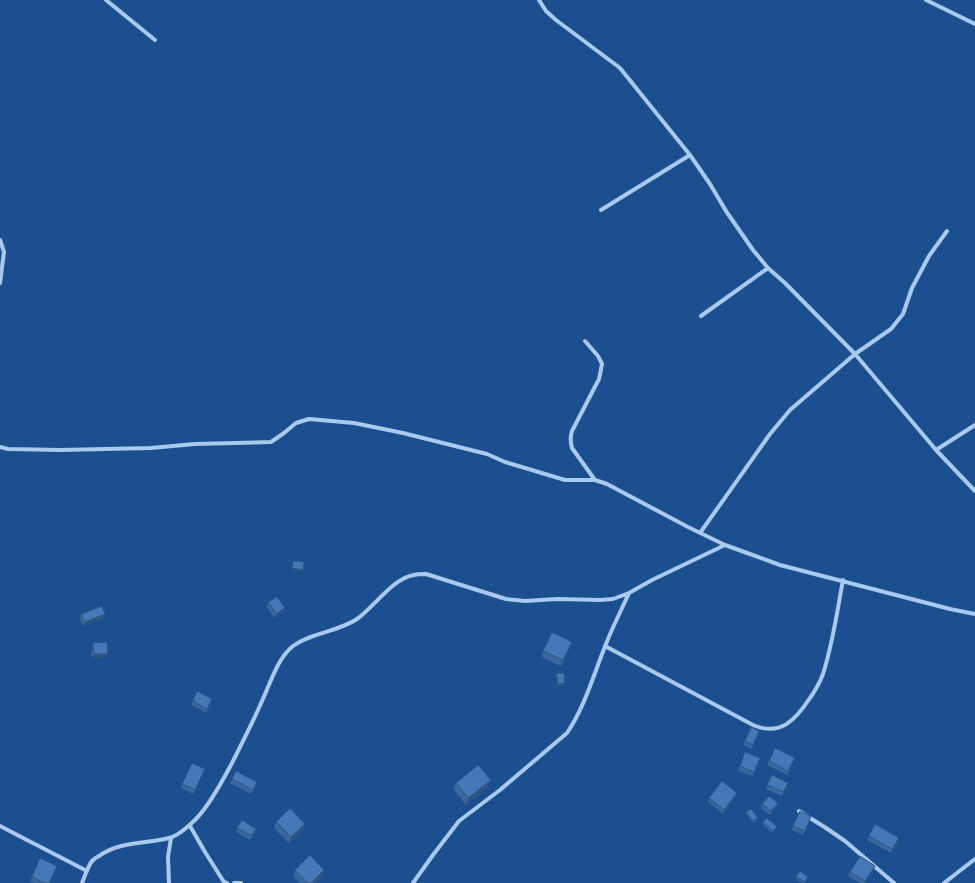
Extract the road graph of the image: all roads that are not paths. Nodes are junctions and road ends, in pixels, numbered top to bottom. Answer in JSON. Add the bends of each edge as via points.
{"nodes":[{"id":1,"x":106,"y":0,"type":"edge"},
{"id":2,"x":539,"y":0,"type":"edge"},
{"id":3,"x":926,"y":0,"type":"edge"},
{"id":4,"x":975,"y":24,"type":"edge"},
{"id":5,"x":154,"y":40,"type":"dead end"},
{"id":6,"x":690,"y":155,"type":"junction"},
{"id":7,"x":601,"y":210,"type":"dead end"},
{"id":8,"x":947,"y":231,"type":"dead end"},
{"id":9,"x":0,"y":240,"type":"edge"},
{"id":10,"x":768,"y":268,"type":"junction"},
{"id":11,"x":0,"y":283,"type":"edge"},
{"id":12,"x":701,"y":316,"type":"dead end"},
{"id":13,"x":584,"y":341,"type":"dead end"},
{"id":14,"x":855,"y":354,"type":"junction"},
{"id":15,"x":975,"y":425,"type":"edge"},
{"id":16,"x":0,"y":448,"type":"edge"},
{"id":17,"x":936,"y":450,"type":"junction"},
{"id":18,"x":596,"y":480,"type":"junction"},
{"id":19,"x":975,"y":491,"type":"edge"},
{"id":20,"x":700,"y":533,"type":"junction"},
{"id":21,"x":725,"y":545,"type":"junction"},
{"id":22,"x":843,"y":580,"type":"junction"},
{"id":23,"x":629,"y":593,"type":"junction"},
{"id":24,"x":975,"y":614,"type":"edge"},
{"id":25,"x":604,"y":646,"type":"junction"},
{"id":26,"x":799,"y":811,"type":"edge"},
{"id":27,"x":0,"y":826,"type":"edge"},
{"id":28,"x":190,"y":826,"type":"junction"},
{"id":29,"x":171,"y":838,"type":"junction"},
{"id":30,"x":975,"y":859,"type":"edge"},
{"id":31,"x":87,"y":871,"type":"junction"},
{"id":32,"x":82,"y":883,"type":"edge"},
{"id":33,"x":169,"y":883,"type":"edge"},
{"id":34,"x":227,"y":883,"type":"edge"},
{"id":35,"x":234,"y":883,"type":"edge"},
{"id":36,"x":241,"y":883,"type":"edge"},
{"id":37,"x":413,"y":883,"type":"edge"},
{"id":38,"x":894,"y":883,"type":"edge"},
{"id":39,"x":944,"y":883,"type":"edge"}],
"edges":[{"from":1,"to":5,"type":"street"},
{"from":2,"to":6,"type":"street","via":[[556,20],[620,68]]},
{"from":3,"to":4,"type":"street"},
{"from":6,"to":7,"type":"street"},
{"from":6,"to":10,"type":"street","via":[[752,250]]},
{"from":8,"to":14,"type":"street","via":[[912,288],[903,314],[891,329]]},
{"from":9,"to":11,"type":"street","via":[[4,252]]},
{"from":10,"to":12,"type":"street"},
{"from":10,"to":14,"type":"street"},
{"from":13,"to":18,"type":"street","via":[[602,364],[598,379],[572,431],[570,442]]},
{"from":14,"to":17,"type":"street"},
{"from":14,"to":20,"type":"street","via":[[790,410]]},
{"from":15,"to":17,"type":"street"},
{"from":16,"to":18,"type":"street","via":[[151,448],[271,442],[296,423],[309,419],[354,423],[403,433],[487,454],[565,480]]},
{"from":17,"to":19,"type":"street"},
{"from":18,"to":20,"type":"street"},
{"from":20,"to":21,"type":"street"},
{"from":21,"to":22,"type":"street","via":[[780,565]]},
{"from":21,"to":23,"type":"street"},
{"from":22,"to":24,"type":"street"},
{"from":22,"to":25,"type":"street","via":[[823,676],[801,712],[783,727],[768,730],[759,728]]},
{"from":23,"to":25,"type":"street"},
{"from":23,"to":28,"type":"street","via":[[601,600],[526,601],[506,599],[426,574],[403,579],[357,618],[346,625],[302,640],[285,656],[220,786]]},
{"from":25,"to":37,"type":"street","via":[[581,707],[567,733],[459,821]]},
{"from":26,"to":38,"type":"street","via":[[845,841]]},
{"from":27,"to":31,"type":"street"},
{"from":28,"to":29,"type":"street"},
{"from":28,"to":34,"type":"street"},
{"from":29,"to":31,"type":"street","via":[[114,848],[93,860]]},
{"from":29,"to":33,"type":"street","via":[[168,857]]},
{"from":30,"to":39,"type":"street"},
{"from":31,"to":32,"type":"street"},
{"from":35,"to":36,"type":"street"}]}
